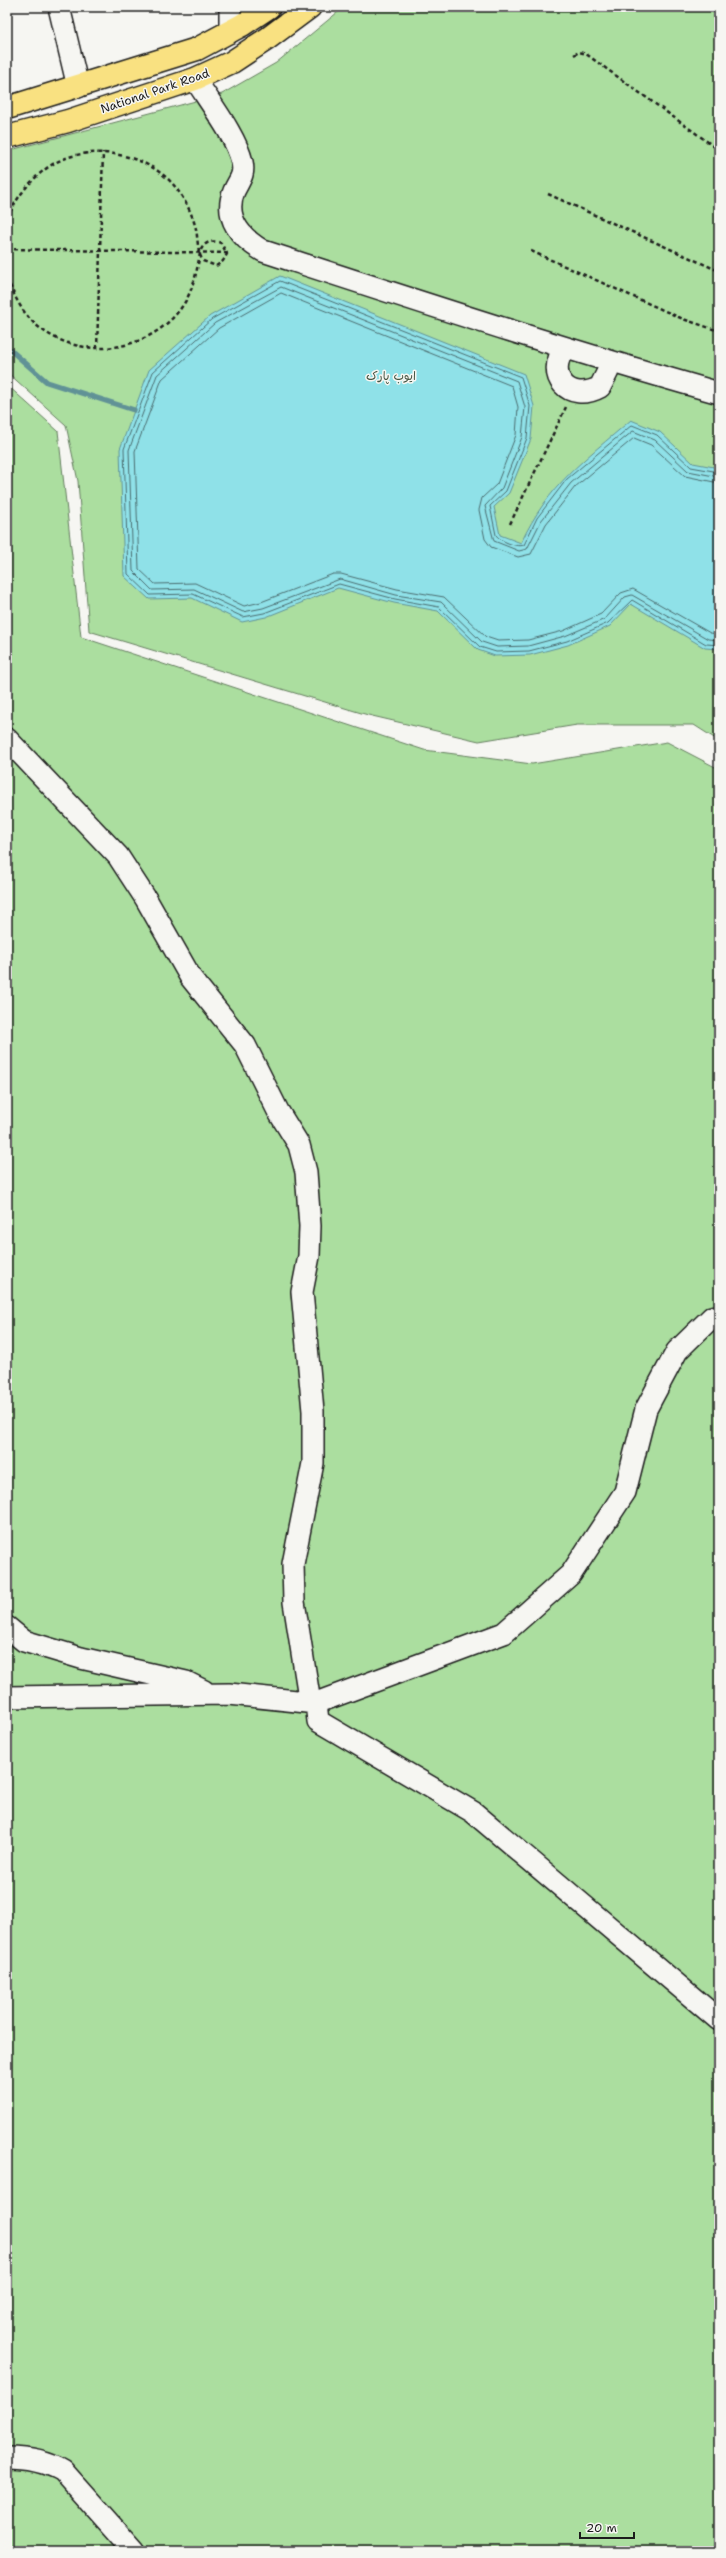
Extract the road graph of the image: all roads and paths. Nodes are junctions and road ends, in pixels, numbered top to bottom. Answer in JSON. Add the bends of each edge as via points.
{"nodes":[{"id":1,"x":59,"y":7,"type":"edge"},
{"id":2,"x":230,"y":7,"type":"edge"},
{"id":3,"x":269,"y":7,"type":"edge"},
{"id":4,"x":310,"y":7,"type":"edge"},
{"id":5,"x":230,"y":32,"type":"junction"},
{"id":6,"x":574,"y":55,"type":"dead end"},
{"id":7,"x":195,"y":80,"type":"junction"},
{"id":8,"x":78,"y":87,"type":"junction"},
{"id":9,"x":7,"y":108,"type":"edge"},
{"id":10,"x":7,"y":137,"type":"edge"},
{"id":11,"x":719,"y":150,"type":"edge"},
{"id":12,"x":103,"y":152,"type":"junction"},
{"id":13,"x":548,"y":194,"type":"dead end"},
{"id":14,"x":7,"y":219,"type":"edge"},
{"id":15,"x":247,"y":242,"type":"junction"},
{"id":16,"x":7,"y":249,"type":"edge"},
{"id":17,"x":100,"y":251,"type":"junction"},
{"id":18,"x":531,"y":251,"type":"dead end"},
{"id":19,"x":200,"y":253,"type":"junction"},
{"id":20,"x":227,"y":254,"type":"junction"},
{"id":21,"x":719,"y":271,"type":"edge"},
{"id":22,"x":7,"y":278,"type":"edge"},
{"id":23,"x":719,"y":331,"type":"edge"},
{"id":24,"x":565,"y":348,"type":"junction"},
{"id":25,"x":97,"y":349,"type":"junction"},
{"id":26,"x":608,"y":362,"type":"junction"},
{"id":27,"x":574,"y":392,"type":"junction"},
{"id":28,"x":719,"y":393,"type":"edge"},
{"id":29,"x":510,"y":524,"type":"dead end"},
{"id":30,"x":7,"y":739,"type":"edge"},
{"id":31,"x":719,"y":1316,"type":"edge"},
{"id":32,"x":7,"y":1627,"type":"edge"},
{"id":33,"x":210,"y":1694,"type":"junction"},
{"id":34,"x":7,"y":1697,"type":"edge"},
{"id":35,"x":313,"y":1703,"type":"junction"},
{"id":36,"x":719,"y":2020,"type":"edge"},
{"id":37,"x":7,"y":2458,"type":"edge"},
{"id":38,"x":134,"y":2551,"type":"edge"}],
"edges":[{"from":1,"to":8,"type":"street"},
{"from":2,"to":5,"type":"street"},
{"from":3,"to":5,"type":"main road"},
{"from":4,"to":7,"type":"main road","name":"National Park Road","via":[[232,62]]},
{"from":5,"to":8,"type":"main road","via":[[197,49]]},
{"from":6,"to":11,"type":"path","via":[[579,52],[586,54]]},
{"from":7,"to":10,"type":"main road","name":"National Park Road","via":[[68,121]]},
{"from":7,"to":15,"type":"street","via":[[235,144],[242,161],[242,179],[234,191],[231,204],[232,219]]},
{"from":8,"to":9,"type":"main road"},
{"from":12,"to":14,"type":"path","via":[[72,156],[44,170],[22,191]]},
{"from":12,"to":17,"type":"path"},
{"from":12,"to":19,"type":"path","via":[[128,156],[140,161],[171,183],[186,204],[196,228]]},
{"from":13,"to":21,"type":"path"},
{"from":15,"to":20,"type":"path"},
{"from":15,"to":24,"type":"street","via":[[263,251]]},
{"from":16,"to":17,"type":"path"},
{"from":17,"to":19,"type":"path"},
{"from":17,"to":25,"type":"path"},
{"from":18,"to":23,"type":"path","via":[[683,319]]},
{"from":19,"to":20,"type":"path"},
{"from":19,"to":20,"type":"path","via":[[204,261],[216,266],[223,262]]},
{"from":19,"to":20,"type":"path","via":[[206,243],[213,241],[221,243]]},
{"from":19,"to":25,"type":"path","via":[[195,279],[184,303],[168,323],[141,340],[123,347]]},
{"from":22,"to":25,"type":"path","via":[[15,298],[30,318],[49,334],[72,345]]},
{"from":24,"to":26,"type":"street"},
{"from":24,"to":27,"type":"street","via":[[560,355],[557,372],[560,380]]},
{"from":26,"to":27,"type":"street","via":[[608,371],[600,387],[583,393]]},
{"from":26,"to":28,"type":"street"},
{"from":27,"to":29,"type":"path"},
{"from":30,"to":35,"type":"street","via":[[118,856],[191,978],[245,1045],[278,1111],[299,1145],[306,1172],[310,1226],[309,1256],[302,1292],[312,1411],[313,1463],[293,1564],[294,1602]]},
{"from":31,"to":35,"type":"street","via":[[712,1318],[677,1351],[646,1409],[625,1492],[571,1574],[504,1633]]},
{"from":32,"to":33,"type":"street","via":[[24,1641],[81,1658],[186,1682]]},
{"from":33,"to":34,"type":"street"},
{"from":33,"to":35,"type":"street"},
{"from":35,"to":36,"type":"street","via":[[318,1721],[473,1812]]},
{"from":37,"to":38,"type":"street","via":[[53,2464],[64,2471]]}]}
